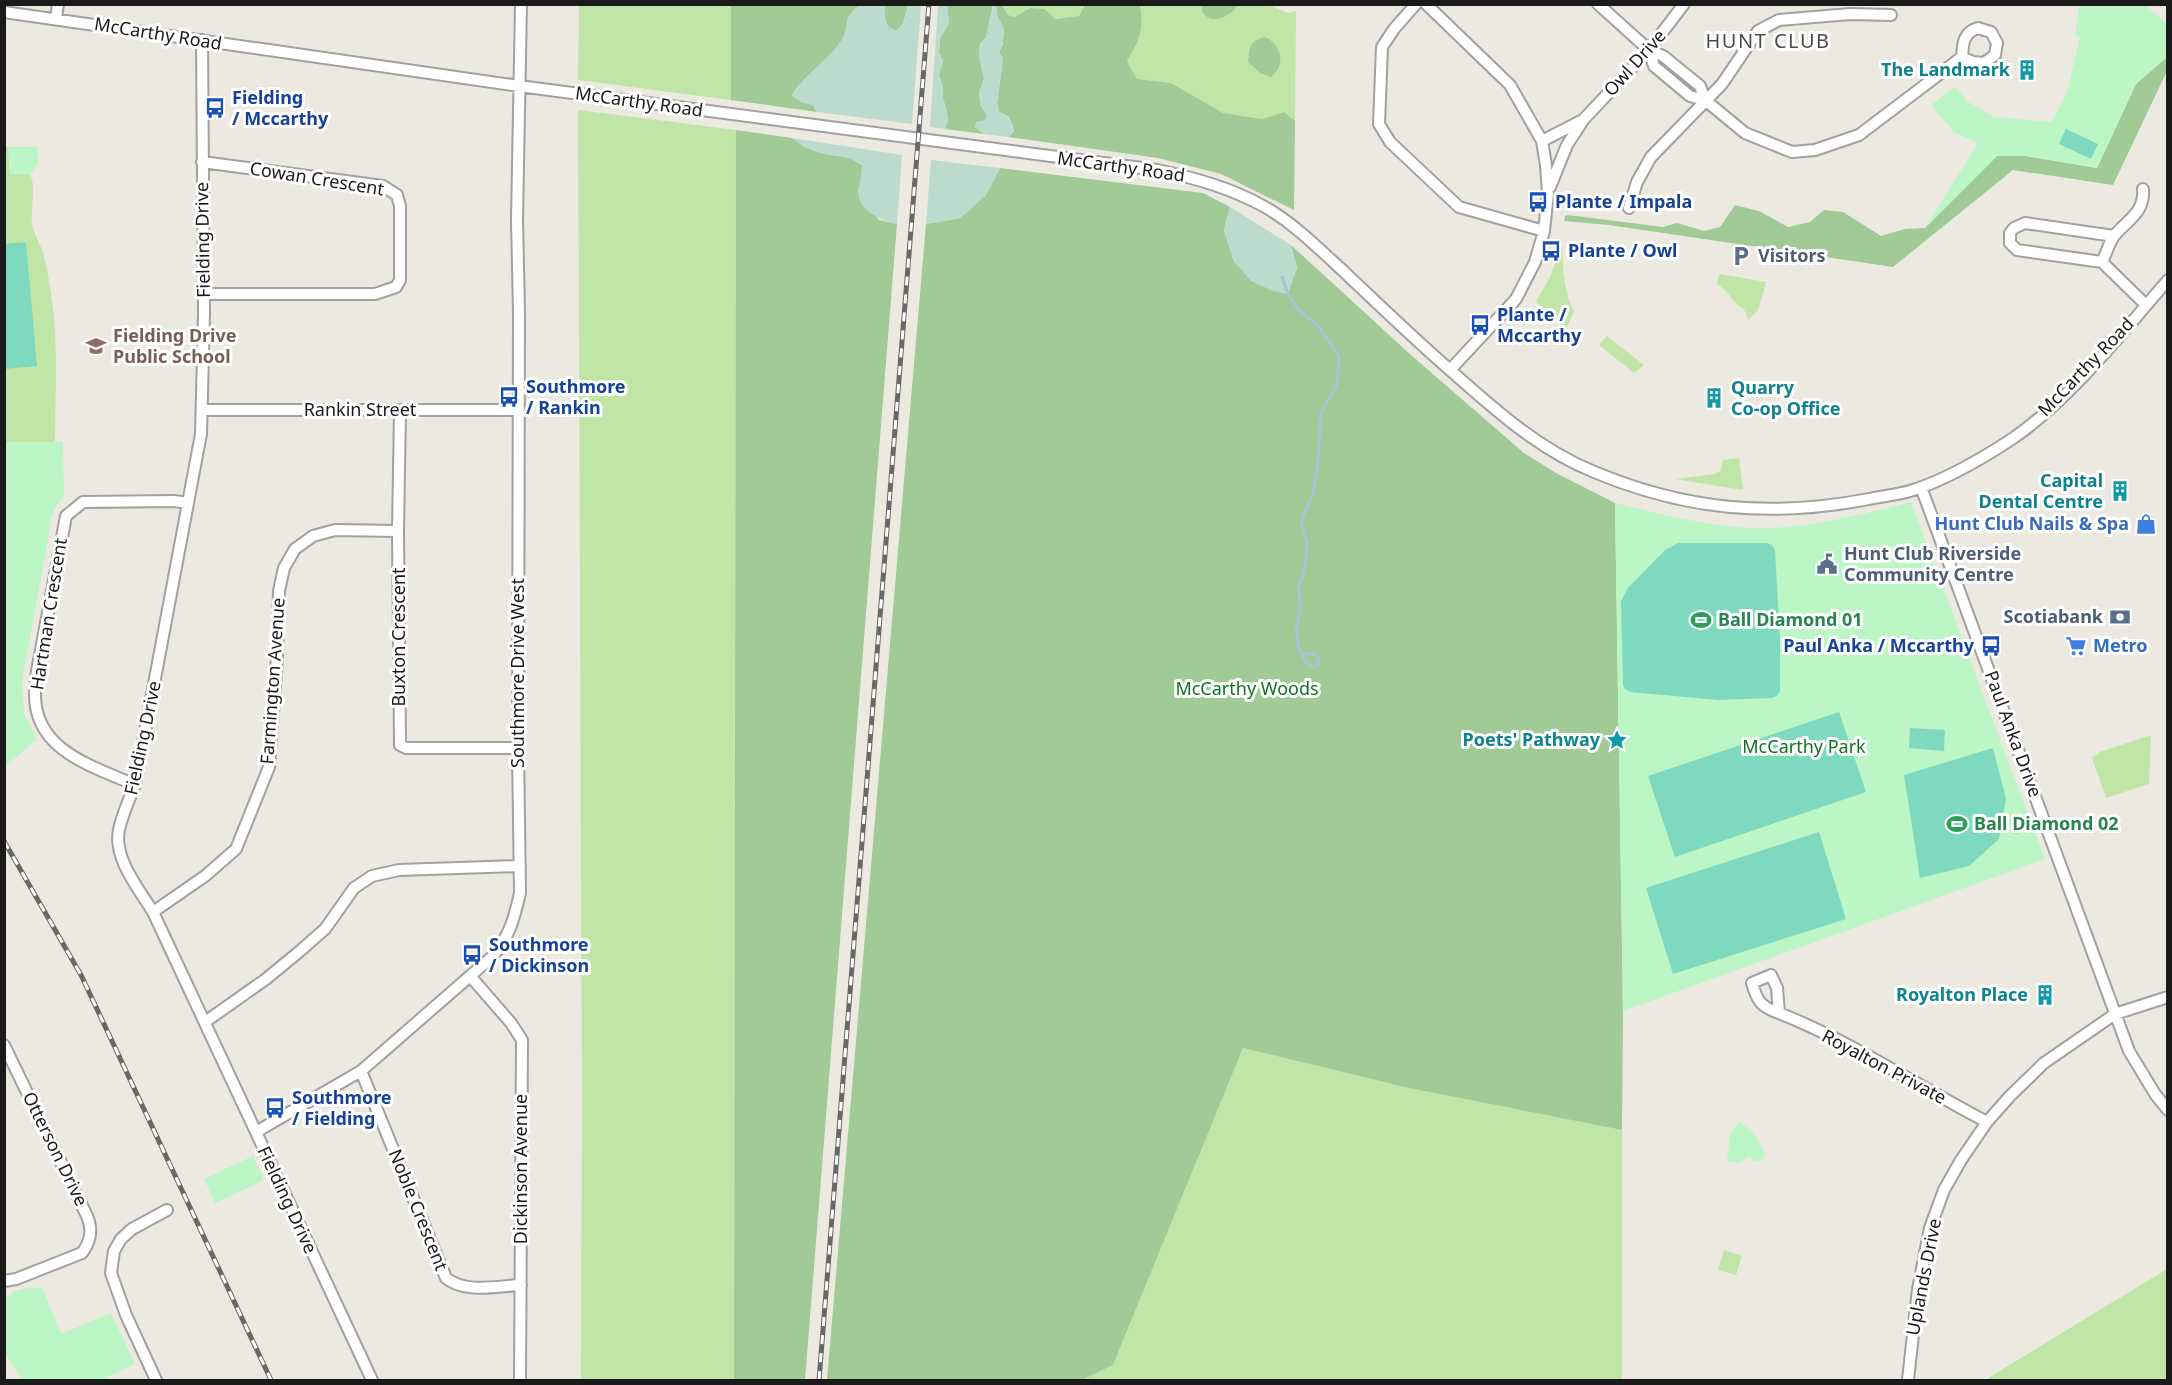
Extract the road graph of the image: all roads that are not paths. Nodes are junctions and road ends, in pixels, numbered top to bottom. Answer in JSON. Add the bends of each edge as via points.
{"nodes":[{"id":1,"x":58,"y":4,"type":"edge"},
{"id":2,"x":521,"y":4,"type":"edge"},
{"id":3,"x":1416,"y":4,"type":"edge"},
{"id":4,"x":1426,"y":4,"type":"edge"},
{"id":5,"x":1598,"y":4,"type":"edge"},
{"id":6,"x":1684,"y":4,"type":"edge"},
{"id":7,"x":4,"y":12,"type":"edge"},
{"id":8,"x":1891,"y":15,"type":"dead end"},
{"id":9,"x":56,"y":18,"type":"junction"},
{"id":10,"x":202,"y":40,"type":"junction"},
{"id":11,"x":1648,"y":50,"type":"junction"},
{"id":12,"x":1962,"y":57,"type":"dead end"},
{"id":13,"x":519,"y":86,"type":"junction"},
{"id":14,"x":1705,"y":100,"type":"junction"},
{"id":15,"x":1584,"y":119,"type":"junction"},
{"id":16,"x":1542,"y":141,"type":"junction"},
{"id":17,"x":202,"y":162,"type":"junction"},
{"id":18,"x":2143,"y":189,"type":"dead end"},
{"id":19,"x":1548,"y":193,"type":"junction"},
{"id":20,"x":1629,"y":208,"type":"dead end"},
{"id":21,"x":1544,"y":231,"type":"junction"},
{"id":22,"x":2114,"y":236,"type":"junction"},
{"id":23,"x":2102,"y":262,"type":"junction"},
{"id":24,"x":2166,"y":284,"type":"edge"},
{"id":25,"x":204,"y":294,"type":"junction"},
{"id":26,"x":2146,"y":305,"type":"junction"},
{"id":27,"x":1450,"y":370,"type":"junction"},
{"id":28,"x":202,"y":410,"type":"junction"},
{"id":29,"x":518,"y":410,"type":"junction"},
{"id":30,"x":400,"y":411,"type":"junction"},
{"id":31,"x":1921,"y":487,"type":"junction"},
{"id":32,"x":188,"y":503,"type":"junction"},
{"id":33,"x":398,"y":531,"type":"junction"},
{"id":34,"x":518,"y":748,"type":"junction"},
{"id":35,"x":135,"y":786,"type":"junction"},
{"id":36,"x":519,"y":866,"type":"junction"},
{"id":37,"x":153,"y":912,"type":"junction"},
{"id":38,"x":471,"y":977,"type":"junction"},
{"id":39,"x":2168,"y":997,"type":"edge"},
{"id":40,"x":1779,"y":1013,"type":"dead end"},
{"id":41,"x":2115,"y":1014,"type":"junction"},
{"id":42,"x":205,"y":1022,"type":"junction"},
{"id":43,"x":4,"y":1045,"type":"edge"},
{"id":44,"x":361,"y":1071,"type":"junction"},
{"id":45,"x":2168,"y":1110,"type":"edge"},
{"id":46,"x":1988,"y":1122,"type":"junction"},
{"id":47,"x":256,"y":1132,"type":"junction"},
{"id":48,"x":167,"y":1210,"type":"dead end"},
{"id":49,"x":4,"y":1281,"type":"edge"},
{"id":50,"x":521,"y":1285,"type":"junction"},
{"id":51,"x":156,"y":1380,"type":"edge"},
{"id":52,"x":372,"y":1380,"type":"edge"},
{"id":53,"x":520,"y":1380,"type":"edge"},
{"id":54,"x":1908,"y":1380,"type":"edge"}],
"edges":[{"from":1,"to":9,"type":"street"},
{"from":2,"to":13,"type":"street","name":"Southmore Drive West"},
{"from":3,"to":21,"type":"street","via":[[1382,47],[1379,124],[1390,142],[1459,207]]},
{"from":4,"to":16,"type":"street","via":[[1510,85]]},
{"from":5,"to":11,"type":"street"},
{"from":6,"to":11,"type":"street","name":"Owl Drive"},
{"from":7,"to":9,"type":"street","name":"McCarthy Road"},
{"from":8,"to":14,"type":"street","via":[[1779,20],[1758,31],[1722,84]]},
{"from":9,"to":10,"type":"street","name":"McCarthy Road"},
{"from":10,"to":13,"type":"street","name":"McCarthy Road"},
{"from":10,"to":17,"type":"street","name":"Fielding Drive"},
{"from":11,"to":14,"type":"street","via":[[1663,56],[1700,86]]},
{"from":11,"to":15,"type":"street","name":"Owl Drive"},
{"from":12,"to":14,"type":"street","via":[[1859,135],[1815,150],[1785,151],[1745,133]]},
{"from":13,"to":27,"type":"street","name":"McCarthy Road","via":[[1157,170],[1203,180],[1264,207],[1304,234]]},
{"from":13,"to":29,"type":"street","name":"Southmore Drive West"},
{"from":14,"to":20,"type":"street","via":[[1651,157]]},
{"from":15,"to":16,"type":"street","name":"Owl Drive"},
{"from":15,"to":19,"type":"street","name":"Owl Drive","via":[[1558,165]]},
{"from":16,"to":19,"type":"street"},
{"from":17,"to":25,"type":"street","name":"Fielding Drive"},
{"from":17,"to":25,"type":"street","name":"Cowan Crescent","via":[[383,186],[397,195],[400,206],[400,279],[396,287],[375,294]]},
{"from":18,"to":22,"type":"street","via":[[2144,198],[2132,220]]},
{"from":19,"to":21,"type":"street"},
{"from":21,"to":27,"type":"street","via":[[1520,294]]},
{"from":22,"to":23,"type":"street"},
{"from":22,"to":23,"type":"street","via":[[2025,223],[2010,233],[2010,243],[2017,250]]},
{"from":23,"to":26,"type":"street"},
{"from":24,"to":26,"type":"street","name":"McCarthy Road"},
{"from":25,"to":28,"type":"street","name":"Fielding Drive"},
{"from":26,"to":31,"type":"street","name":"McCarthy Road","via":[[2043,414],[1977,460]]},
{"from":27,"to":31,"type":"street","name":"McCarthy Road","via":[[1528,435],[1591,471],[1661,496],[1750,510],[1841,504]]},
{"from":28,"to":30,"type":"street","name":"Rankin Street"},
{"from":28,"to":32,"type":"street","name":"Fielding Drive"},
{"from":29,"to":30,"type":"street","name":"Rankin Street"},
{"from":29,"to":34,"type":"street","name":"Southmore Drive West"},
{"from":30,"to":33,"type":"street","name":"Buxton Crescent"},
{"from":31,"to":41,"type":"street","name":"Paul Anka Drive"},
{"from":32,"to":35,"type":"street","name":"Fielding Drive"},
{"from":32,"to":35,"type":"street","name":"Hartman Crescent","via":[[83,502],[66,516],[37,671],[35,696],[40,719],[50,739],[67,754]]},
{"from":33,"to":34,"type":"street","name":"Buxton Crescent","via":[[400,745]]},
{"from":33,"to":37,"type":"street","name":"Farmington Avenue","via":[[335,530],[313,536],[295,549],[284,568],[279,591],[269,767],[236,849]]},
{"from":34,"to":36,"type":"street","name":"Southmore Drive West"},
{"from":35,"to":37,"type":"street","name":"Fielding Drive","via":[[118,841],[130,875]]},
{"from":36,"to":38,"type":"street","name":"Southmore Drive West","via":[[520,893],[507,939]]},
{"from":36,"to":42,"type":"street","via":[[399,870],[372,876],[354,888],[325,928],[300,951]]},
{"from":37,"to":42,"type":"street","name":"Fielding Drive"},
{"from":38,"to":44,"type":"street","name":"Southmore Drive West"},
{"from":38,"to":50,"type":"street","name":"Dickinson Avenue","via":[[522,1040]]},
{"from":39,"to":41,"type":"street","name":"Uplands Drive"},
{"from":40,"to":46,"type":"street","name":"Royalton Private"},
{"from":41,"to":45,"type":"street","name":"Paul Anka Drive","via":[[2129,1051]]},
{"from":41,"to":46,"type":"street","name":"Uplands Drive","via":[[2044,1063]]},
{"from":42,"to":47,"type":"street","name":"Fielding Drive"},
{"from":43,"to":49,"type":"street","name":"Otterson Drive","via":[[89,1221],[90,1239],[82,1252]]},
{"from":44,"to":47,"type":"street","name":"Southmore Drive West"},
{"from":44,"to":50,"type":"street","name":"Noble Crescent","via":[[446,1278],[466,1288]]},
{"from":46,"to":54,"type":"street","name":"Uplands Drive","via":[[1952,1177],[1930,1228]]},
{"from":47,"to":52,"type":"street","name":"Fielding Drive"},
{"from":48,"to":51,"type":"street","via":[[121,1239],[114,1251],[111,1273]]},
{"from":50,"to":53,"type":"street","name":"Dickinson Avenue"}]}
